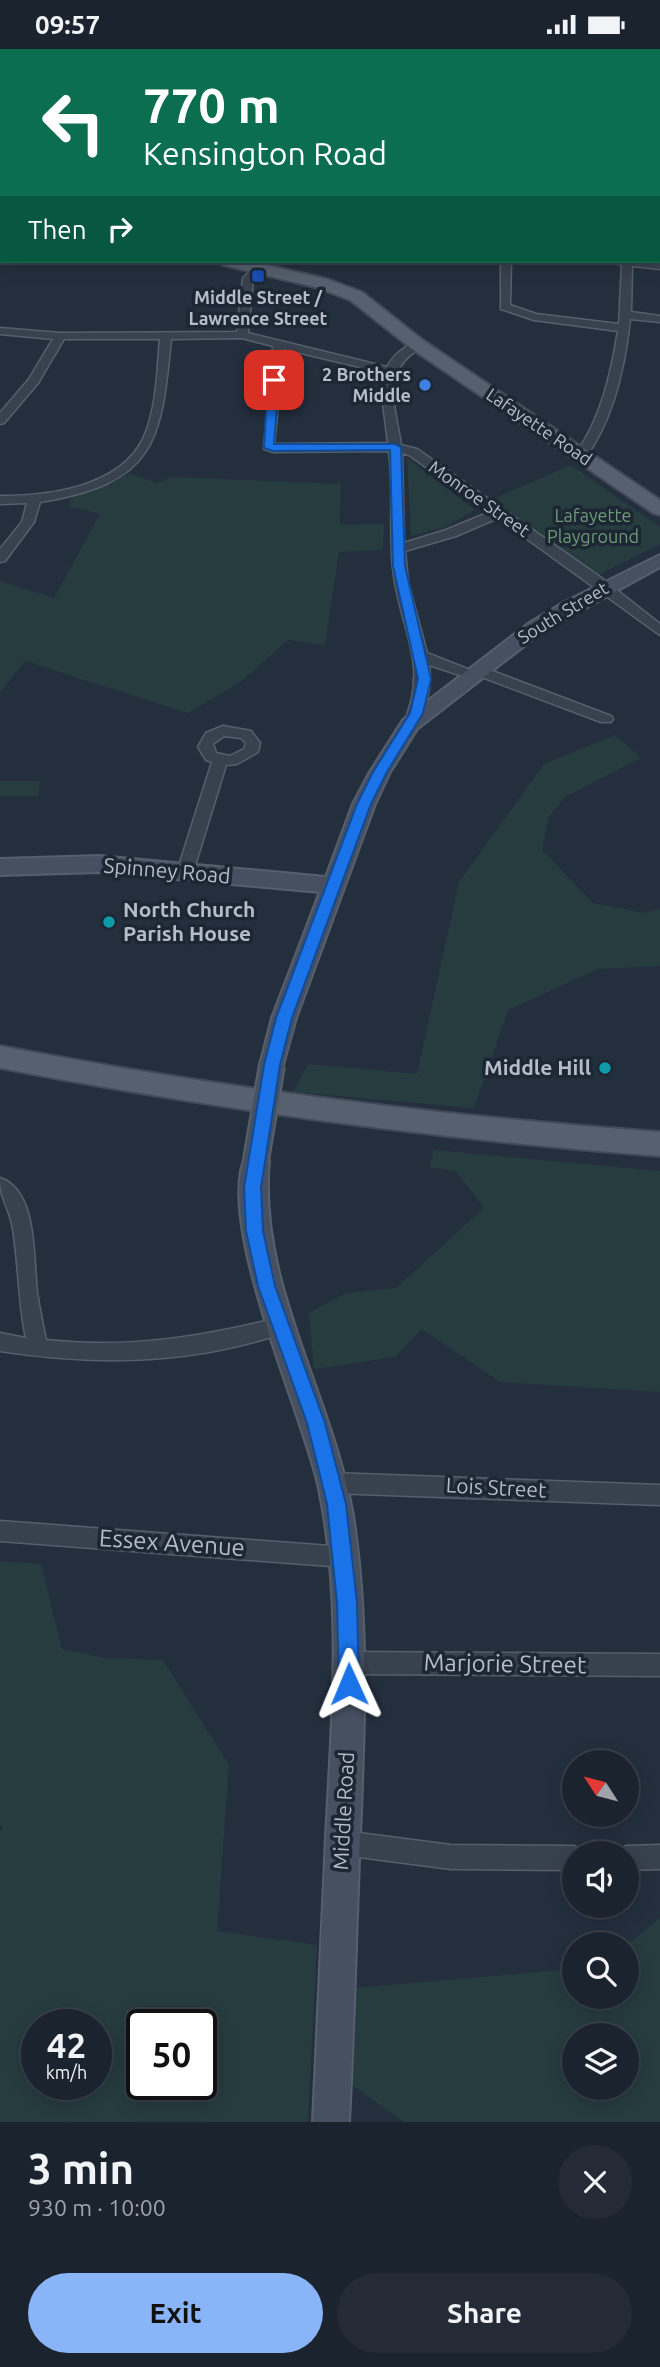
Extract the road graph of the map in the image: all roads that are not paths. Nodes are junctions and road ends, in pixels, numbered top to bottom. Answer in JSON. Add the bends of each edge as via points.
{"nodes":[{"id":1,"x":506,"y":263,"type":"edge"},
{"id":2,"x":627,"y":263,"type":"edge"},
{"id":3,"x":635,"y":263,"type":"edge"},
{"id":4,"x":264,"y":264,"type":"edge"},
{"id":5,"x":660,"y":266,"type":"edge"},
{"id":6,"x":625,"y":316,"type":"junction"},
{"id":7,"x":660,"y":319,"type":"edge"},
{"id":8,"x":624,"y":328,"type":"junction"},
{"id":9,"x":0,"y":331,"type":"edge"},
{"id":10,"x":166,"y":335,"type":"junction"},
{"id":11,"x":242,"y":335,"type":"junction"},
{"id":12,"x":60,"y":336,"type":"junction"},
{"id":13,"x":280,"y":343,"type":"junction"},
{"id":14,"x":418,"y":345,"type":"junction"},
{"id":15,"x":390,"y":372,"type":"junction"},
{"id":16,"x":0,"y":420,"type":"edge"},
{"id":17,"x":395,"y":447,"type":"junction"},
{"id":18,"x":581,"y":455,"type":"junction"},
{"id":19,"x":0,"y":500,"type":"edge"},
{"id":20,"x":34,"y":500,"type":"junction"},
{"id":21,"x":660,"y":509,"type":"edge"},
{"id":22,"x":498,"y":513,"type":"junction"},
{"id":23,"x":397,"y":549,"type":"junction"},
{"id":24,"x":0,"y":558,"type":"edge"},
{"id":25,"x":660,"y":561,"type":"edge"},
{"id":26,"x":605,"y":588,"type":"junction"},
{"id":27,"x":660,"y":631,"type":"edge"},
{"id":28,"x":421,"y":656,"type":"junction"},
{"id":29,"x":475,"y":672,"type":"junction"},
{"id":30,"x":606,"y":719,"type":"dead end"},
{"id":31,"x":410,"y":725,"type":"junction"},
{"id":32,"x":220,"y":761,"type":"dead end"},
{"id":33,"x":0,"y":867,"type":"edge"},
{"id":34,"x":186,"y":872,"type":"junction"},
{"id":35,"x":333,"y":885,"type":"junction"},
{"id":36,"x":0,"y":1057,"type":"edge"},
{"id":37,"x":0,"y":1076,"type":"edge"},
{"id":38,"x":660,"y":1144,"type":"edge"},
{"id":39,"x":660,"y":1161,"type":"edge"},
{"id":40,"x":0,"y":1185,"type":"edge"},
{"id":41,"x":282,"y":1325,"type":"junction"},
{"id":42,"x":0,"y":1342,"type":"edge"},
{"id":43,"x":38,"y":1349,"type":"junction"},
{"id":44,"x":332,"y":1483,"type":"junction"},
{"id":45,"x":660,"y":1495,"type":"edge"},
{"id":46,"x":0,"y":1531,"type":"edge"},
{"id":47,"x":343,"y":1557,"type":"junction"},
{"id":48,"x":349,"y":1663,"type":"junction"},
{"id":49,"x":660,"y":1665,"type":"edge"},
{"id":50,"x":343,"y":1843,"type":"junction"},
{"id":51,"x":660,"y":1857,"type":"edge"},
{"id":52,"x":639,"y":1858,"type":"edge"},
{"id":53,"x":562,"y":1859,"type":"edge"},
{"id":54,"x":331,"y":2122,"type":"edge"}],
"edges":[{"from":1,"to":8,"type":"street","via":[[505,307],[534,317]]},
{"from":2,"to":6,"type":"street"},
{"from":3,"to":5,"type":"street"},
{"from":4,"to":11,"type":"street","via":[[247,282]]},
{"from":4,"to":14,"type":"main road","name":"Lafayette Road","via":[[356,296]]},
{"from":6,"to":7,"type":"street"},
{"from":6,"to":8,"type":"street"},
{"from":8,"to":18,"type":"street","via":[[607,401]]},
{"from":9,"to":12,"type":"street"},
{"from":10,"to":11,"type":"street"},
{"from":10,"to":12,"type":"street"},
{"from":10,"to":20,"type":"street","via":[[147,444],[103,480]]},
{"from":11,"to":13,"type":"street"},
{"from":12,"to":16,"type":"street","via":[[34,380]]},
{"from":13,"to":15,"type":"street"},
{"from":13,"to":17,"type":"street","via":[[268,446]]},
{"from":14,"to":15,"type":"street","via":[[400,356]]},
{"from":14,"to":18,"type":"main road","name":"Lafayette Road"},
{"from":15,"to":17,"type":"street","name":"Middle Road"},
{"from":17,"to":22,"type":"street","name":"Monroe Street","via":[[413,452]]},
{"from":17,"to":23,"type":"street","name":"Middle Road"},
{"from":18,"to":21,"type":"main road","name":"Lafayette Road"},
{"from":19,"to":20,"type":"street"},
{"from":20,"to":24,"type":"street","via":[[28,522]]},
{"from":22,"to":23,"type":"street"},
{"from":22,"to":26,"type":"street","name":"Monroe Street"},
{"from":23,"to":28,"type":"street","name":"Middle Road"},
{"from":25,"to":26,"type":"main road","name":"South Street"},
{"from":26,"to":27,"type":"street","name":"Monroe Street"},
{"from":26,"to":29,"type":"main road","name":"South Street","via":[[535,628]]},
{"from":28,"to":29,"type":"street","via":[[446,668]]},
{"from":28,"to":31,"type":"street","name":"Middle Road","via":[[424,690]]},
{"from":29,"to":30,"type":"street"},
{"from":29,"to":31,"type":"main road","name":"South Street"},
{"from":31,"to":35,"type":"main road","name":"Middle Road","via":[[372,787]]},
{"from":32,"to":34,"type":"street"},
{"from":33,"to":34,"type":"main road","name":"Spinney Road","via":[[99,865]]},
{"from":34,"to":35,"type":"main road","name":"Spinney Road"},
{"from":35,"to":41,"type":"main road","name":"Middle Road","bridge":true,"via":[[284,1018],[256,1160],[255,1231],[267,1286]]},
{"from":36,"to":38,"type":"main road","via":[[165,1088],[334,1112]]},
{"from":37,"to":39,"type":"main road","via":[[355,1133]]},
{"from":40,"to":43,"type":"street","via":[[9,1192],[23,1224],[27,1291]]},
{"from":41,"to":43,"type":"street","via":[[232,1340],[153,1353]]},
{"from":41,"to":44,"type":"main road","name":"Middle Road"},
{"from":42,"to":43,"type":"street"},
{"from":44,"to":45,"type":"street","name":"Lois Street"},
{"from":44,"to":47,"type":"main road","name":"Middle Road"},
{"from":46,"to":47,"type":"street","name":"Essex Avenue"},
{"from":47,"to":48,"type":"main road","name":"Middle Road"},
{"from":48,"to":49,"type":"street","name":"Marjorie Street"},
{"from":48,"to":50,"type":"main road","name":"Middle Road"},
{"from":50,"to":53,"type":"street","via":[[451,1857]]},
{"from":50,"to":54,"type":"main road","name":"Middle Road"},
{"from":51,"to":52,"type":"street"}]}
